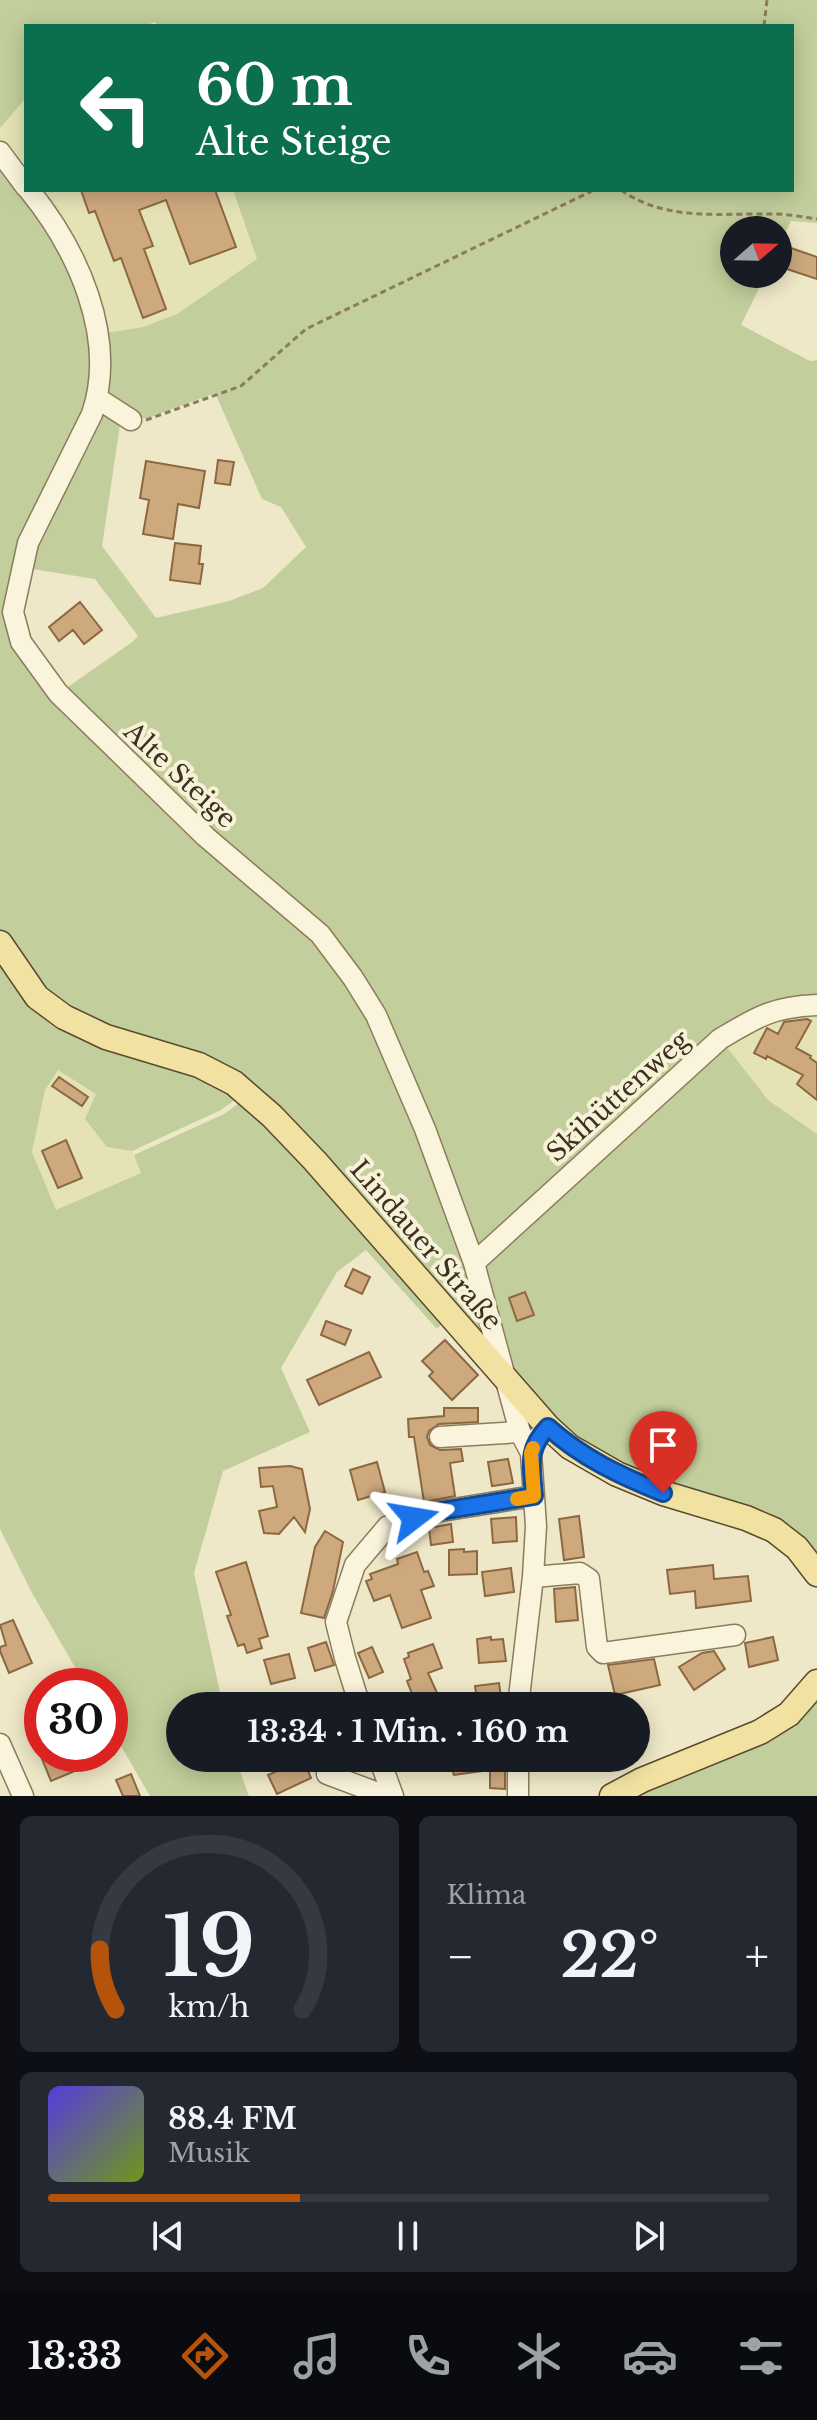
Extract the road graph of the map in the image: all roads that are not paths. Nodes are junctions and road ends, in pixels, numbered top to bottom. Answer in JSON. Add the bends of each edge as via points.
{"nodes":[{"id":1,"x":0,"y":152,"type":"edge"},
{"id":2,"x":24,"y":184,"type":"edge"},
{"id":3,"x":30,"y":192,"type":"edge"},
{"id":4,"x":97,"y":398,"type":"junction"},
{"id":5,"x":131,"y":420,"type":"road end"},
{"id":6,"x":0,"y":943,"type":"edge"},
{"id":7,"x":817,"y":1005,"type":"edge"},
{"id":8,"x":474,"y":1263,"type":"junction"},
{"id":9,"x":506,"y":1379,"type":"junction"},
{"id":10,"x":548,"y":1427,"type":"junction"},
{"id":11,"x":520,"y":1432,"type":"junction"},
{"id":12,"x":440,"y":1437,"type":"dead end"},
{"id":13,"x":531,"y":1453,"type":"junction"},
{"id":14,"x":534,"y":1496,"type":"junction"},
{"id":15,"x":817,"y":1574,"type":"edge"},
{"id":16,"x":533,"y":1577,"type":"junction"},
{"id":17,"x":735,"y":1635,"type":"dead end"},
{"id":18,"x":817,"y":1682,"type":"edge"},
{"id":19,"x":356,"y":1692,"type":"edge"},
{"id":20,"x":520,"y":1692,"type":"edge"},
{"id":21,"x":0,"y":1744,"type":"edge"},
{"id":22,"x":384,"y":1772,"type":"edge"},
{"id":23,"x":518,"y":1772,"type":"edge"},
{"id":24,"x":327,"y":1774,"type":"dead end"},
{"id":25,"x":14,"y":1790,"type":"edge"},
{"id":26,"x":386,"y":1796,"type":"edge"},
{"id":27,"x":393,"y":1796,"type":"edge"},
{"id":28,"x":518,"y":1796,"type":"edge"},
{"id":29,"x":612,"y":1796,"type":"edge"}],
"edges":[{"from":1,"to":2,"type":"street","name":"Alte Steige"},
{"from":3,"to":4,"type":"street","name":"Alte Steige","via":[[72,255],[95,314]]},
{"from":4,"to":5,"type":"street"},
{"from":4,"to":8,"type":"street","name":"Alte Steige","via":[[28,543],[13,612],[21,642],[58,693],[206,837],[320,934],[353,978],[376,1015],[413,1100]]},
{"from":6,"to":9,"type":"main road","name":"Lindauer Straße","via":[[37,997],[64,1017],[106,1037],[199,1065],[234,1083],[272,1116]]},
{"from":7,"to":8,"type":"street","name":"Skihüttenweg","via":[[787,1006],[758,1016],[720,1039]]},
{"from":8,"to":9,"type":"street","name":"Alte Steige"},
{"from":9,"to":10,"type":"main road","name":"Lindauer Straße"},
{"from":9,"to":11,"type":"street","name":"Alte Steige"},
{"from":10,"to":13,"type":"street"},
{"from":10,"to":15,"type":"main road","name":"Lindauer Straße","via":[[570,1447],[617,1474],[774,1530]]},
{"from":11,"to":12,"type":"street"},
{"from":11,"to":13,"type":"street","name":"Alte Steige"},
{"from":13,"to":14,"type":"street"},
{"from":14,"to":16,"type":"street"},
{"from":14,"to":19,"type":"street","via":[[441,1511],[388,1526],[355,1565],[336,1622]]},
{"from":16,"to":17,"type":"street","via":[[580,1573],[589,1579],[597,1647],[603,1653]]},
{"from":16,"to":20,"type":"street"},
{"from":18,"to":29,"type":"main road","via":[[789,1714],[760,1732]]},
{"from":21,"to":25,"type":"street"},
{"from":22,"to":27,"type":"street"},
{"from":23,"to":28,"type":"street"},
{"from":24,"to":26,"type":"street"}]}
